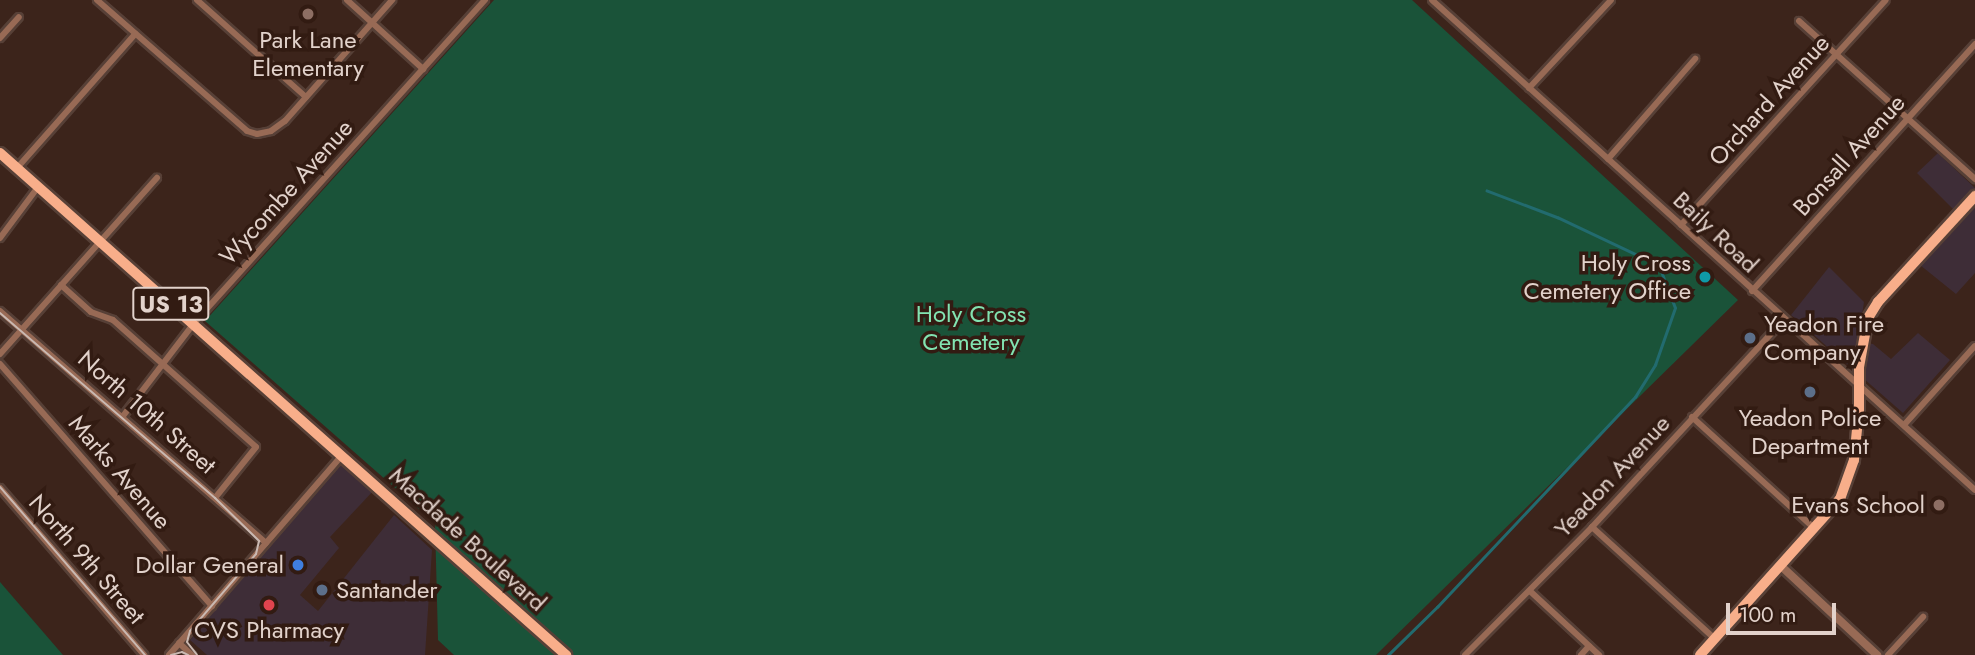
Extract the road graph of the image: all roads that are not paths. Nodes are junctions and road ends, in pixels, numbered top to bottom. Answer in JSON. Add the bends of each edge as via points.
{"nodes":[{"id":1,"x":97,"y":0,"type":"edge"},
{"id":2,"x":197,"y":0,"type":"edge"},
{"id":3,"x":347,"y":0,"type":"edge"},
{"id":4,"x":392,"y":0,"type":"edge"},
{"id":5,"x":485,"y":0,"type":"edge"},
{"id":6,"x":1432,"y":0,"type":"edge"},
{"id":7,"x":1611,"y":0,"type":"edge"},
{"id":8,"x":1886,"y":0,"type":"edge"},
{"id":9,"x":19,"y":17,"type":"dead end"},
{"id":10,"x":1799,"y":20,"type":"dead end"},
{"id":11,"x":372,"y":22,"type":"junction"},
{"id":12,"x":135,"y":34,"type":"junction"},
{"id":13,"x":0,"y":38,"type":"edge"},
{"id":14,"x":1975,"y":44,"type":"edge"},
{"id":15,"x":1837,"y":55,"type":"junction"},
{"id":16,"x":1695,"y":59,"type":"dead end"},
{"id":17,"x":423,"y":69,"type":"junction"},
{"id":18,"x":1529,"y":88,"type":"junction"},
{"id":19,"x":306,"y":97,"type":"junction"},
{"id":20,"x":1908,"y":118,"type":"junction"},
{"id":21,"x":0,"y":153,"type":"edge"},
{"id":22,"x":1608,"y":159,"type":"junction"},
{"id":23,"x":17,"y":168,"type":"junction"},
{"id":24,"x":157,"y":178,"type":"dead end"},
{"id":25,"x":1975,"y":179,"type":"edge"},
{"id":26,"x":38,"y":187,"type":"junction"},
{"id":27,"x":1975,"y":195,"type":"edge"},
{"id":28,"x":1681,"y":225,"type":"junction"},
{"id":29,"x":0,"y":238,"type":"edge"},
{"id":30,"x":100,"y":241,"type":"junction"},
{"id":31,"x":61,"y":285,"type":"junction"},
{"id":32,"x":1752,"y":291,"type":"junction"},
{"id":33,"x":0,"y":311,"type":"edge"},
{"id":34,"x":1784,"y":320,"type":"junction"},
{"id":35,"x":194,"y":323,"type":"junction"},
{"id":36,"x":23,"y":328,"type":"junction"},
{"id":37,"x":1975,"y":346,"type":"edge"},
{"id":38,"x":0,"y":354,"type":"edge"},
{"id":39,"x":163,"y":363,"type":"junction"},
{"id":40,"x":0,"y":364,"type":"edge"},
{"id":41,"x":1859,"y":385,"type":"junction"},
{"id":42,"x":123,"y":416,"type":"junction"},
{"id":43,"x":1692,"y":417,"type":"junction"},
{"id":44,"x":1904,"y":425,"type":"junction"},
{"id":45,"x":342,"y":455,"type":"junction"},
{"id":46,"x":1974,"y":487,"type":"edge"},
{"id":47,"x":0,"y":488,"type":"edge"},
{"id":48,"x":215,"y":498,"type":"junction"},
{"id":49,"x":1592,"y":527,"type":"junction"},
{"id":50,"x":1815,"y":529,"type":"junction"},
{"id":51,"x":267,"y":542,"type":"junction"},
{"id":52,"x":1781,"y":566,"type":"junction"},
{"id":53,"x":1531,"y":592,"type":"junction"},
{"id":54,"x":211,"y":605,"type":"junction"},
{"id":55,"x":1923,"y":617,"type":"dead end"},
{"id":56,"x":1715,"y":639,"type":"junction"},
{"id":57,"x":179,"y":643,"type":"junction"},
{"id":58,"x":1589,"y":646,"type":"junction"},
{"id":59,"x":144,"y":655,"type":"edge"},
{"id":60,"x":169,"y":655,"type":"edge"},
{"id":61,"x":192,"y":655,"type":"edge"},
{"id":62,"x":566,"y":655,"type":"edge"},
{"id":63,"x":1465,"y":655,"type":"edge"},
{"id":64,"x":1581,"y":655,"type":"edge"},
{"id":65,"x":1600,"y":655,"type":"edge"},
{"id":66,"x":1700,"y":655,"type":"edge"},
{"id":67,"x":1877,"y":655,"type":"edge"},
{"id":68,"x":1888,"y":655,"type":"edge"}],
"edges":[{"from":1,"to":12,"type":"street"},
{"from":2,"to":19,"type":"street"},
{"from":3,"to":11,"type":"street"},
{"from":4,"to":11,"type":"street"},
{"from":5,"to":17,"type":"street","name":"Wycombe Avenue"},
{"from":6,"to":18,"type":"street","name":"Baily Road"},
{"from":7,"to":18,"type":"street"},
{"from":8,"to":15,"type":"street","name":"Orchard Avenue"},
{"from":9,"to":13,"type":"street"},
{"from":10,"to":15,"type":"street"},
{"from":11,"to":17,"type":"street"},
{"from":11,"to":19,"type":"street"},
{"from":12,"to":19,"type":"street","via":[[247,131],[257,134],[275,129]]},
{"from":12,"to":23,"type":"street"},
{"from":14,"to":20,"type":"street","name":"Bonsall Avenue"},
{"from":15,"to":20,"type":"street"},
{"from":15,"to":28,"type":"street","name":"Orchard Avenue"},
{"from":16,"to":22,"type":"street"},
{"from":17,"to":35,"type":"street","name":"Wycombe Avenue"},
{"from":18,"to":22,"type":"street","name":"Baily Road"},
{"from":20,"to":25,"type":"street"},
{"from":20,"to":32,"type":"street","name":"Bonsall Avenue"},
{"from":21,"to":23,"type":"main road","number":"US 13"},
{"from":22,"to":28,"type":"street","name":"Baily Road"},
{"from":23,"to":26,"type":"main road","number":"US 13"},
{"from":24,"to":30,"type":"street"},
{"from":26,"to":29,"type":"street"},
{"from":26,"to":30,"type":"main road","number":"US 13"},
{"from":27,"to":41,"type":"main road","via":[[1872,310]]},
{"from":28,"to":32,"type":"street","name":"Baily Road"},
{"from":30,"to":31,"type":"street"},
{"from":30,"to":35,"type":"main road","number":"US 13"},
{"from":31,"to":36,"type":"street"},
{"from":31,"to":39,"type":"street","via":[[91,312],[113,320]]},
{"from":32,"to":34,"type":"street","name":"Baily Road"},
{"from":33,"to":36,"type":"street","name":"North 10th Street"},
{"from":34,"to":41,"type":"street","name":"Baily Road"},
{"from":34,"to":43,"type":"street","name":"Yeadon Avenue"},
{"from":35,"to":39,"type":"street","name":"Wycombe Avenue"},
{"from":35,"to":45,"type":"main road","number":"US 13"},
{"from":36,"to":38,"type":"street"},
{"from":36,"to":42,"type":"street","name":"North 10th Street"},
{"from":37,"to":44,"type":"street"},
{"from":39,"to":42,"type":"street","name":"Wycombe Avenue"},
{"from":39,"to":48,"type":"street","via":[[256,447]]},
{"from":40,"to":54,"type":"street","name":"Marks Avenue"},
{"from":41,"to":44,"type":"street","name":"Baily Road"},
{"from":41,"to":50,"type":"main road","via":[[1849,480],[1837,505]]},
{"from":42,"to":48,"type":"street","name":"North 10th Street"},
{"from":43,"to":49,"type":"street","name":"Yeadon Avenue"},
{"from":43,"to":50,"type":"street"},
{"from":44,"to":46,"type":"street","name":"Baily Road"},
{"from":45,"to":51,"type":"street"},
{"from":45,"to":62,"type":"main road","name":"Macdade Boulevard","number":"US 13"},
{"from":47,"to":59,"type":"street","name":"North 9th Street"},
{"from":48,"to":51,"type":"street","name":"North 10th Street"},
{"from":49,"to":53,"type":"street","name":"Yeadon Avenue"},
{"from":49,"to":56,"type":"street"},
{"from":50,"to":52,"type":"main road"},
{"from":51,"to":54,"type":"street"},
{"from":52,"to":56,"type":"main road"},
{"from":52,"to":67,"type":"street"},
{"from":53,"to":58,"type":"street"},
{"from":53,"to":63,"type":"street","name":"Yeadon Avenue"},
{"from":54,"to":57,"type":"street"},
{"from":55,"to":68,"type":"street"},
{"from":56,"to":66,"type":"main road"},
{"from":57,"to":60,"type":"street"},
{"from":57,"to":61,"type":"street"},
{"from":58,"to":64,"type":"street"},
{"from":58,"to":65,"type":"street"}]}
